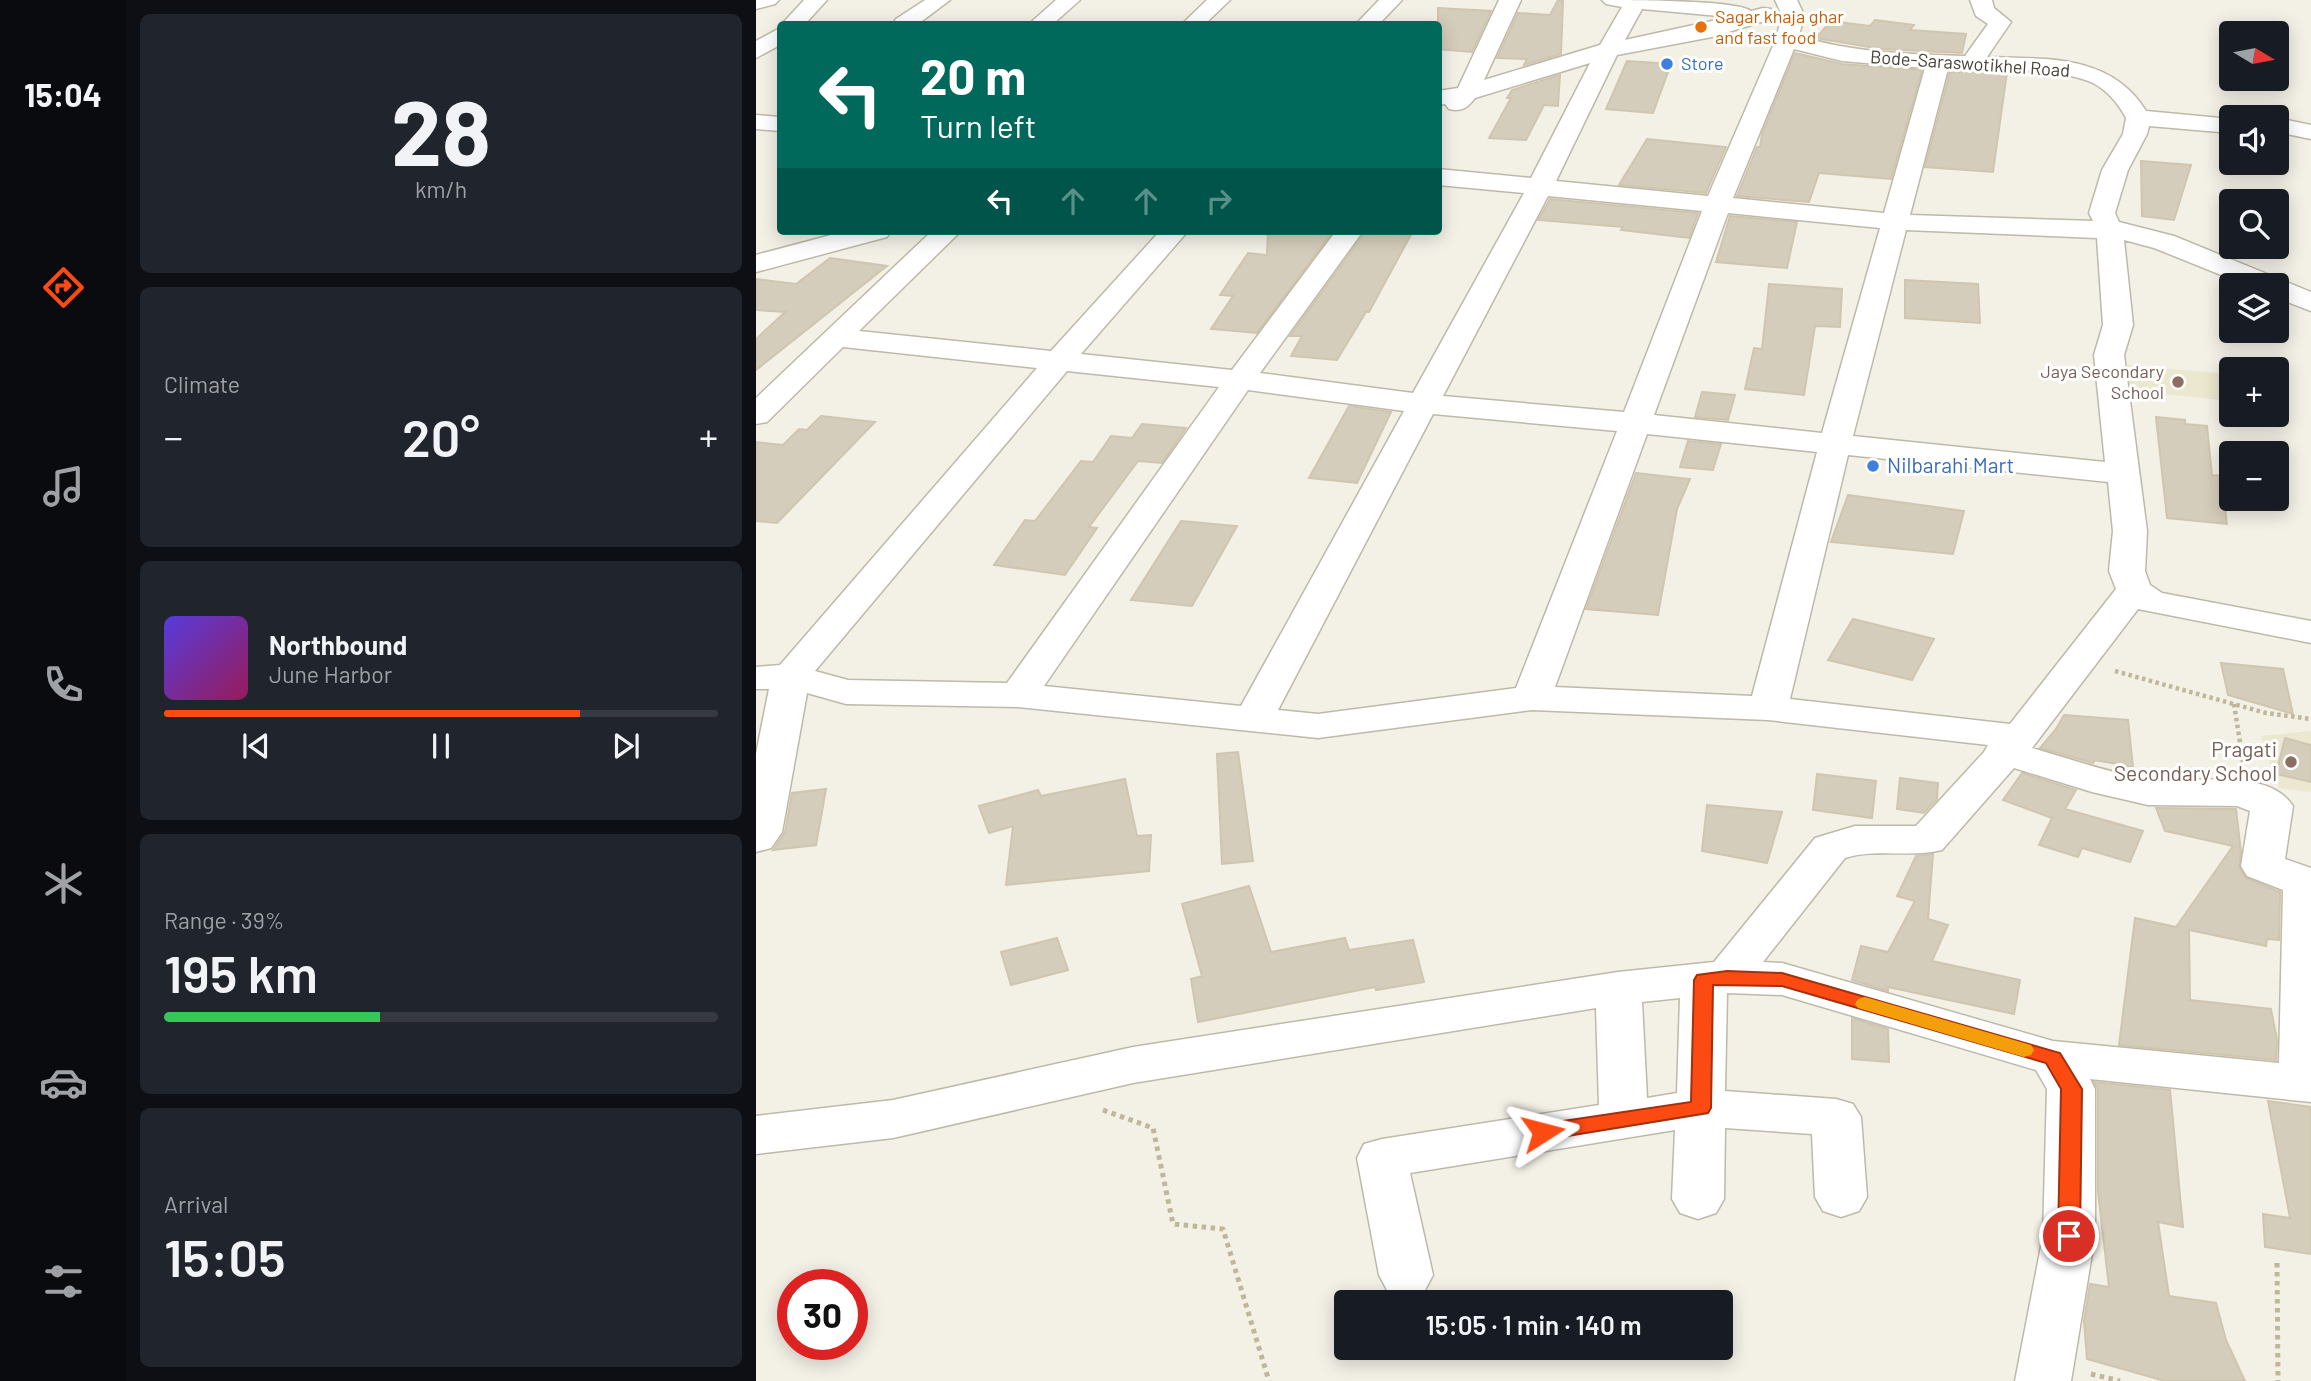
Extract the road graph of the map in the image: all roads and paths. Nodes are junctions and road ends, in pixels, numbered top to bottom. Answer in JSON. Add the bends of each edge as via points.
{"nodes":[{"id":1,"x":768,"y":0,"type":"edge"},
{"id":2,"x":816,"y":0,"type":"edge"},
{"id":3,"x":939,"y":0,"type":"edge"},
{"id":4,"x":1069,"y":0,"type":"edge"},
{"id":5,"x":1219,"y":0,"type":"edge"},
{"id":6,"x":1391,"y":0,"type":"edge"},
{"id":7,"x":1510,"y":0,"type":"edge"},
{"id":8,"x":1607,"y":0,"type":"edge"},
{"id":9,"x":1981,"y":0,"type":"edge"},
{"id":10,"x":1636,"y":1,"type":"edge"},
{"id":11,"x":756,"y":3,"type":"edge"},
{"id":12,"x":1763,"y":14,"type":"junction"},
{"id":13,"x":1789,"y":18,"type":"edge"},
{"id":14,"x":796,"y":21,"type":"edge"},
{"id":15,"x":908,"y":21,"type":"edge"},
{"id":16,"x":1044,"y":21,"type":"edge"},
{"id":17,"x":1196,"y":21,"type":"edge"},
{"id":18,"x":1370,"y":21,"type":"edge"},
{"id":19,"x":777,"y":37,"type":"edge"},
{"id":20,"x":1608,"y":50,"type":"junction"},
{"id":21,"x":756,"y":51,"type":"edge"},
{"id":22,"x":1938,"y":62,"type":"junction"},
{"id":23,"x":1972,"y":62,"type":"junction"},
{"id":24,"x":1467,"y":93,"type":"junction"},
{"id":25,"x":1442,"y":97,"type":"edge"},
{"id":26,"x":2138,"y":118,"type":"junction"},
{"id":27,"x":1442,"y":120,"type":"edge"},
{"id":28,"x":2219,"y":125,"type":"edge"},
{"id":29,"x":2289,"y":127,"type":"edge"},
{"id":30,"x":2311,"y":132,"type":"edge"},
{"id":31,"x":1442,"y":177,"type":"edge"},
{"id":32,"x":1540,"y":187,"type":"junction"},
{"id":33,"x":1718,"y":204,"type":"junction"},
{"id":34,"x":1895,"y":222,"type":"junction"},
{"id":35,"x":2109,"y":229,"type":"junction"},
{"id":36,"x":862,"y":235,"type":"edge"},
{"id":37,"x":944,"y":235,"type":"edge"},
{"id":38,"x":1171,"y":235,"type":"edge"},
{"id":39,"x":1347,"y":235,"type":"edge"},
{"id":40,"x":756,"y":264,"type":"edge"},
{"id":41,"x":2240,"y":273,"type":"edge"},
{"id":42,"x":2289,"y":293,"type":"edge"},
{"id":43,"x":2311,"y":302,"type":"edge"},
{"id":44,"x":838,"y":338,"type":"junction"},
{"id":45,"x":1059,"y":362,"type":"junction"},
{"id":46,"x":1240,"y":380,"type":"junction"},
{"id":47,"x":1422,"y":404,"type":"junction"},
{"id":48,"x":756,"y":415,"type":"edge"},
{"id":49,"x":1635,"y":423,"type":"junction"},
{"id":50,"x":1835,"y":444,"type":"junction"},
{"id":51,"x":2122,"y":474,"type":"junction"},
{"id":52,"x":2134,"y":590,"type":"junction"},
{"id":53,"x":2311,"y":632,"type":"edge"},
{"id":54,"x":2079,"y":661,"type":"junction"},
{"id":55,"x":774,"y":677,"type":"edge"},
{"id":56,"x":1018,"y":695,"type":"junction"},
{"id":57,"x":1532,"y":698,"type":"junction"},
{"id":58,"x":2234,"y":704,"type":"junction"},
{"id":59,"x":1768,"y":708,"type":"junction"},
{"id":60,"x":2311,"y":719,"type":"edge"},
{"id":61,"x":1253,"y":720,"type":"junction"},
{"id":62,"x":2012,"y":744,"type":"junction"},
{"id":63,"x":2248,"y":794,"type":"junction"},
{"id":64,"x":756,"y":838,"type":"edge"},
{"id":65,"x":1715,"y":979,"type":"junction"},
{"id":66,"x":1618,"y":988,"type":"junction"},
{"id":67,"x":2053,"y":1058,"type":"junction"},
{"id":68,"x":2307,"y":1083,"type":"edge"},
{"id":69,"x":1096,"y":1107,"type":"dead end"},
{"id":70,"x":1700,"y":1108,"type":"junction"},
{"id":71,"x":1624,"y":1119,"type":"junction"},
{"id":72,"x":756,"y":1135,"type":"edge"},
{"id":73,"x":1841,"y":1197,"type":"dead end"},
{"id":74,"x":1698,"y":1199,"type":"dead end"},
{"id":75,"x":2277,"y":1263,"type":"dead end"},
{"id":76,"x":1406,"y":1275,"type":"dead end"},
{"id":77,"x":1269,"y":1381,"type":"edge"},
{"id":78,"x":2043,"y":1381,"type":"edge"},
{"id":79,"x":2278,"y":1381,"type":"edge"}],
"edges":[{"from":1,"to":11,"type":"street"},
{"from":2,"to":14,"type":"street"},
{"from":3,"to":15,"type":"street"},
{"from":4,"to":16,"type":"street"},
{"from":5,"to":17,"type":"street"},
{"from":6,"to":18,"type":"street"},
{"from":7,"to":24,"type":"street"},
{"from":8,"to":10,"type":"street","name":"Bode-Saraswotikhel Road"},
{"from":9,"to":23,"type":"street","via":[[1984,11],[2000,22]]},
{"from":10,"to":12,"type":"street","name":"Bode-Saraswotikhel Road"},
{"from":10,"to":20,"type":"street"},
{"from":12,"to":13,"type":"street","name":"Bode-Saraswotikhel Road"},
{"from":12,"to":20,"type":"street","via":[[1712,30]]},
{"from":13,"to":22,"type":"street","name":"Bode-Saraswotikhel Road","via":[[1808,47]]},
{"from":13,"to":33,"type":"street"},
{"from":19,"to":21,"type":"street"},
{"from":20,"to":24,"type":"street"},
{"from":20,"to":32,"type":"street"},
{"from":22,"to":23,"type":"street","name":"Bode-Saraswotikhel Road"},
{"from":22,"to":34,"type":"street"},
{"from":23,"to":26,"type":"street","name":"Bode-Saraswotikhel Road","via":[[2041,66],[2106,81],[2129,100]]},
{"from":24,"to":25,"type":"street"},
{"from":24,"to":27,"type":"street"},
{"from":26,"to":28,"type":"street"},
{"from":26,"to":35,"type":"street","via":[[2102,213]]},
{"from":29,"to":30,"type":"street"},
{"from":31,"to":32,"type":"street"},
{"from":32,"to":33,"type":"street"},
{"from":32,"to":47,"type":"street"},
{"from":33,"to":34,"type":"street"},
{"from":33,"to":49,"type":"street"},
{"from":34,"to":35,"type":"street"},
{"from":34,"to":50,"type":"street"},
{"from":35,"to":41,"type":"street","via":[[2164,242]]},
{"from":35,"to":51,"type":"street","via":[[2118,325],[2109,355]]},
{"from":36,"to":40,"type":"street"},
{"from":37,"to":44,"type":"street"},
{"from":38,"to":45,"type":"street"},
{"from":39,"to":46,"type":"street"},
{"from":42,"to":43,"type":"street"},
{"from":44,"to":45,"type":"street"},
{"from":44,"to":48,"type":"street"},
{"from":45,"to":46,"type":"street"},
{"from":45,"to":55,"type":"street"},
{"from":46,"to":47,"type":"street"},
{"from":46,"to":56,"type":"street"},
{"from":47,"to":49,"type":"street"},
{"from":47,"to":61,"type":"street"},
{"from":49,"to":50,"type":"street"},
{"from":49,"to":57,"type":"street"},
{"from":50,"to":51,"type":"street"},
{"from":50,"to":59,"type":"street"},
{"from":51,"to":52,"type":"street","via":[[2130,531],[2127,571]]},
{"from":52,"to":53,"type":"street","via":[[2151,602]]},
{"from":52,"to":54,"type":"street"},
{"from":54,"to":58,"type":"path"},
{"from":54,"to":62,"type":"street"},
{"from":55,"to":56,"type":"street","via":[[846,692]]},
{"from":55,"to":64,"type":"street","via":[[761,832]]},
{"from":56,"to":61,"type":"street"},
{"from":57,"to":59,"type":"street"},
{"from":57,"to":61,"type":"street","via":[[1318,726]]},
{"from":58,"to":60,"type":"path"},
{"from":58,"to":63,"type":"path"},
{"from":59,"to":62,"type":"street"},
{"from":62,"to":63,"type":"street","via":[[2102,781],[2164,794]]},
{"from":62,"to":65,"type":"street","via":[[1927,840],[1855,840],[1830,848]]},
{"from":63,"to":68,"type":"street","via":[[2272,806],[2262,866],[2305,882]]},
{"from":65,"to":66,"type":"street"},
{"from":65,"to":67,"type":"street","via":[[1782,979]]},
{"from":65,"to":70,"type":"street"},
{"from":66,"to":71,"type":"street"},
{"from":66,"to":72,"type":"street","via":[[1133,1065],[893,1119]]},
{"from":67,"to":68,"type":"street"},
{"from":67,"to":78,"type":"street","via":[[2071,1089],[2069,1236]]},
{"from":69,"to":77,"type":"path","via":[[1153,1128],[1173,1224],[1223,1228]]},
{"from":70,"to":71,"type":"street"},
{"from":70,"to":73,"type":"street","via":[[1836,1117]]},
{"from":70,"to":74,"type":"street"},
{"from":71,"to":76,"type":"street","via":[[1382,1158]]},
{"from":75,"to":79,"type":"path"}]}
